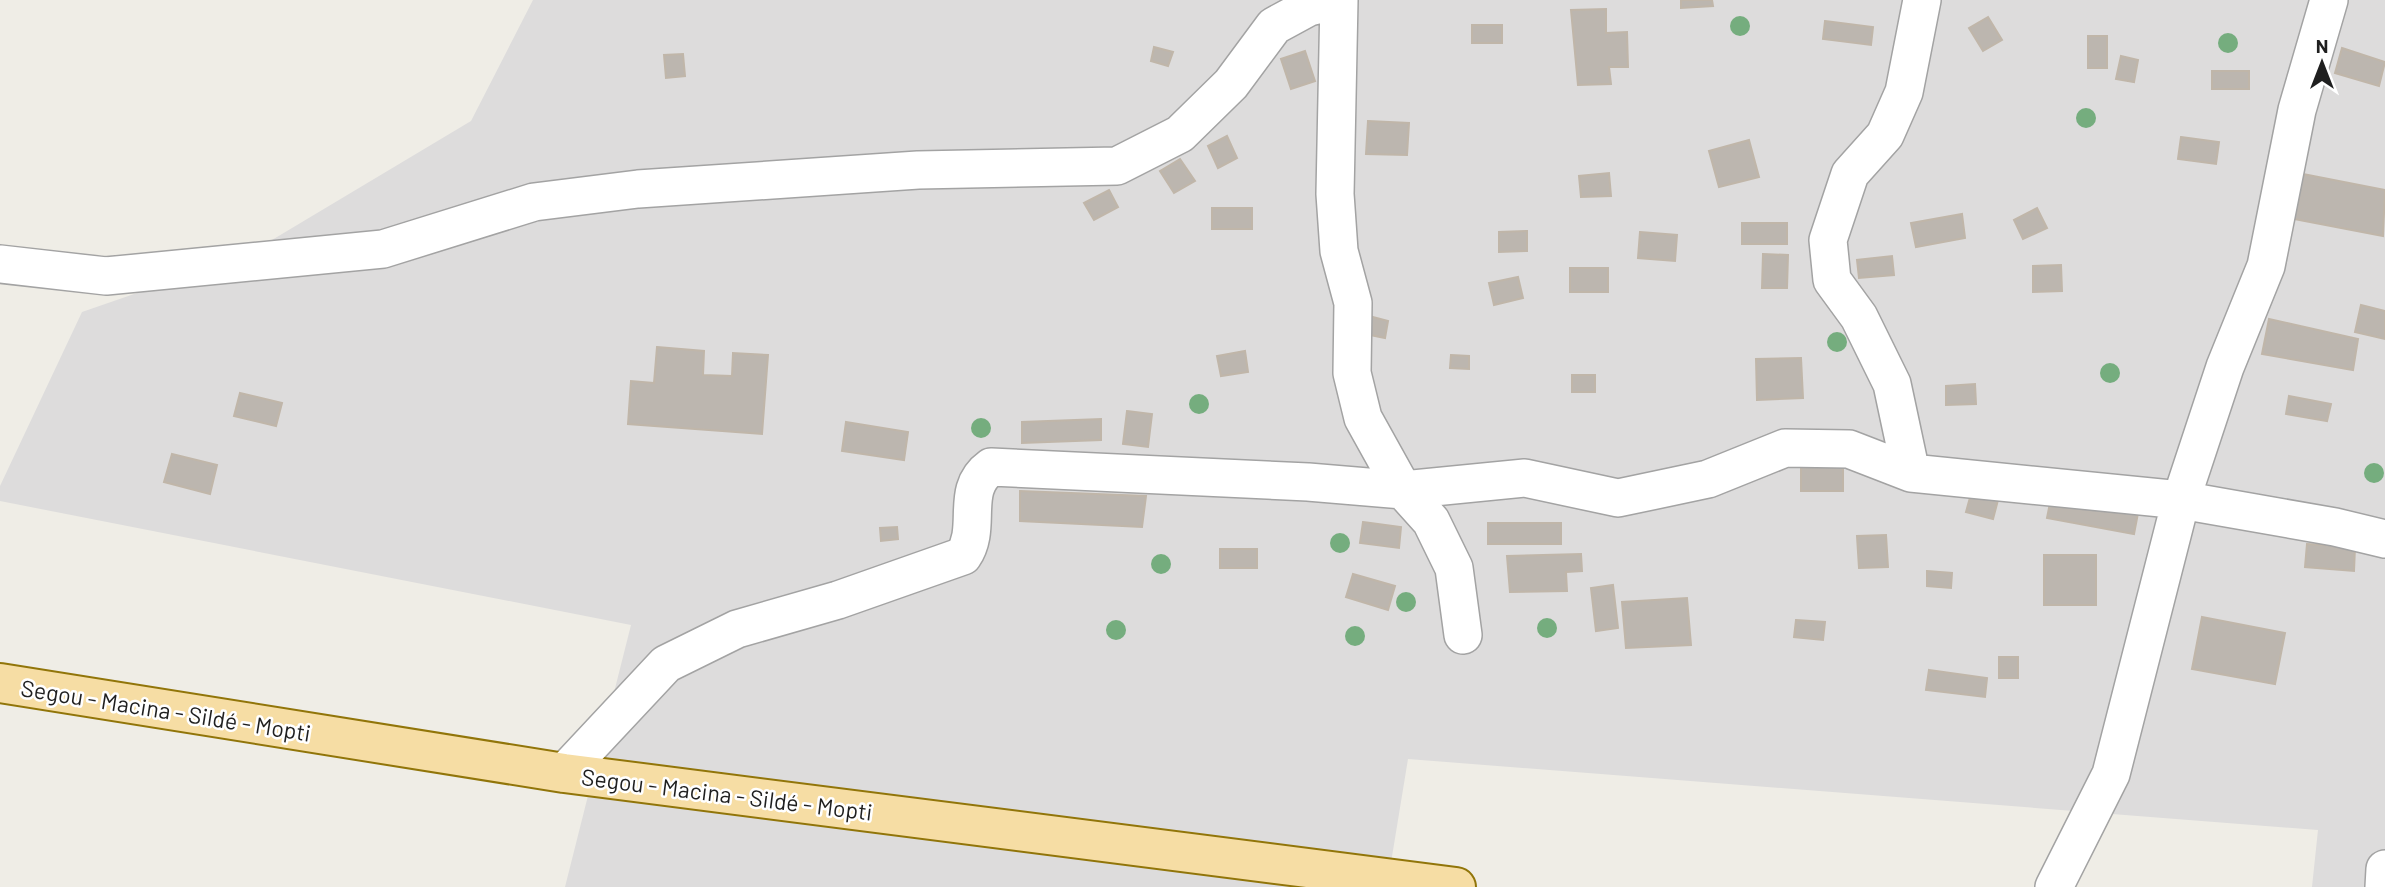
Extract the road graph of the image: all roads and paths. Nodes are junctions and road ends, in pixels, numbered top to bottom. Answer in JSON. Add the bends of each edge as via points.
{"nodes":[{"id":1,"x":1338,"y":0,"type":"edge"},
{"id":2,"x":1922,"y":0,"type":"edge"},
{"id":3,"x":2329,"y":0,"type":"edge"},
{"id":4,"x":0,"y":264,"type":"edge"},
{"id":5,"x":1911,"y":472,"type":"junction"},
{"id":6,"x":1403,"y":490,"type":"junction"},
{"id":7,"x":2181,"y":500,"type":"junction"},
{"id":8,"x":2385,"y":539,"type":"edge"},
{"id":9,"x":1463,"y":635,"type":"dead end"},
{"id":10,"x":0,"y":683,"type":"edge"},
{"id":11,"x":564,"y":773,"type":"junction"},
{"id":12,"x":2385,"y":869,"type":"edge"},
{"id":13,"x":1456,"y":887,"type":"edge"},
{"id":14,"x":2054,"y":887,"type":"edge"},
{"id":15,"x":2384,"y":887,"type":"edge"}],
"edges":[{"from":1,"to":4,"type":"street","via":[[1309,7],[1274,26],[1231,84],[1180,134],[1117,166],[918,170],[638,189],[534,202],[383,249],[106,276]]},
{"from":1,"to":6,"type":"street","via":[[1335,194],[1339,251],[1353,303],[1352,373],[1363,418]]},
{"from":2,"to":5,"type":"street","via":[[1904,92],[1885,135],[1850,174],[1828,240],[1832,280],[1859,317],[1892,384]]},
{"from":3,"to":7,"type":"street","via":[[2297,110],[2266,266],[2225,367]]},
{"from":5,"to":6,"type":"street","via":[[1849,449],[1785,448],[1707,479],[1618,498],[1525,478]]},
{"from":5,"to":7,"type":"street"},
{"from":6,"to":9,"type":"street","via":[[1431,521],[1454,568]]},
{"from":6,"to":11,"type":"street","via":[[991,467],[979,476],[974,490],[971,545],[963,556],[737,629],[666,664]]},
{"from":7,"to":8,"type":"street"},
{"from":7,"to":14,"type":"street","via":[[2110,774]]},
{"from":10,"to":11,"type":"main road","name":"Segou - Macina - Sildé - Mopti"},
{"from":11,"to":13,"type":"main road","name":"Segou - Macina - Sildé - Mopti"},
{"from":12,"to":15,"type":"street"}]}
